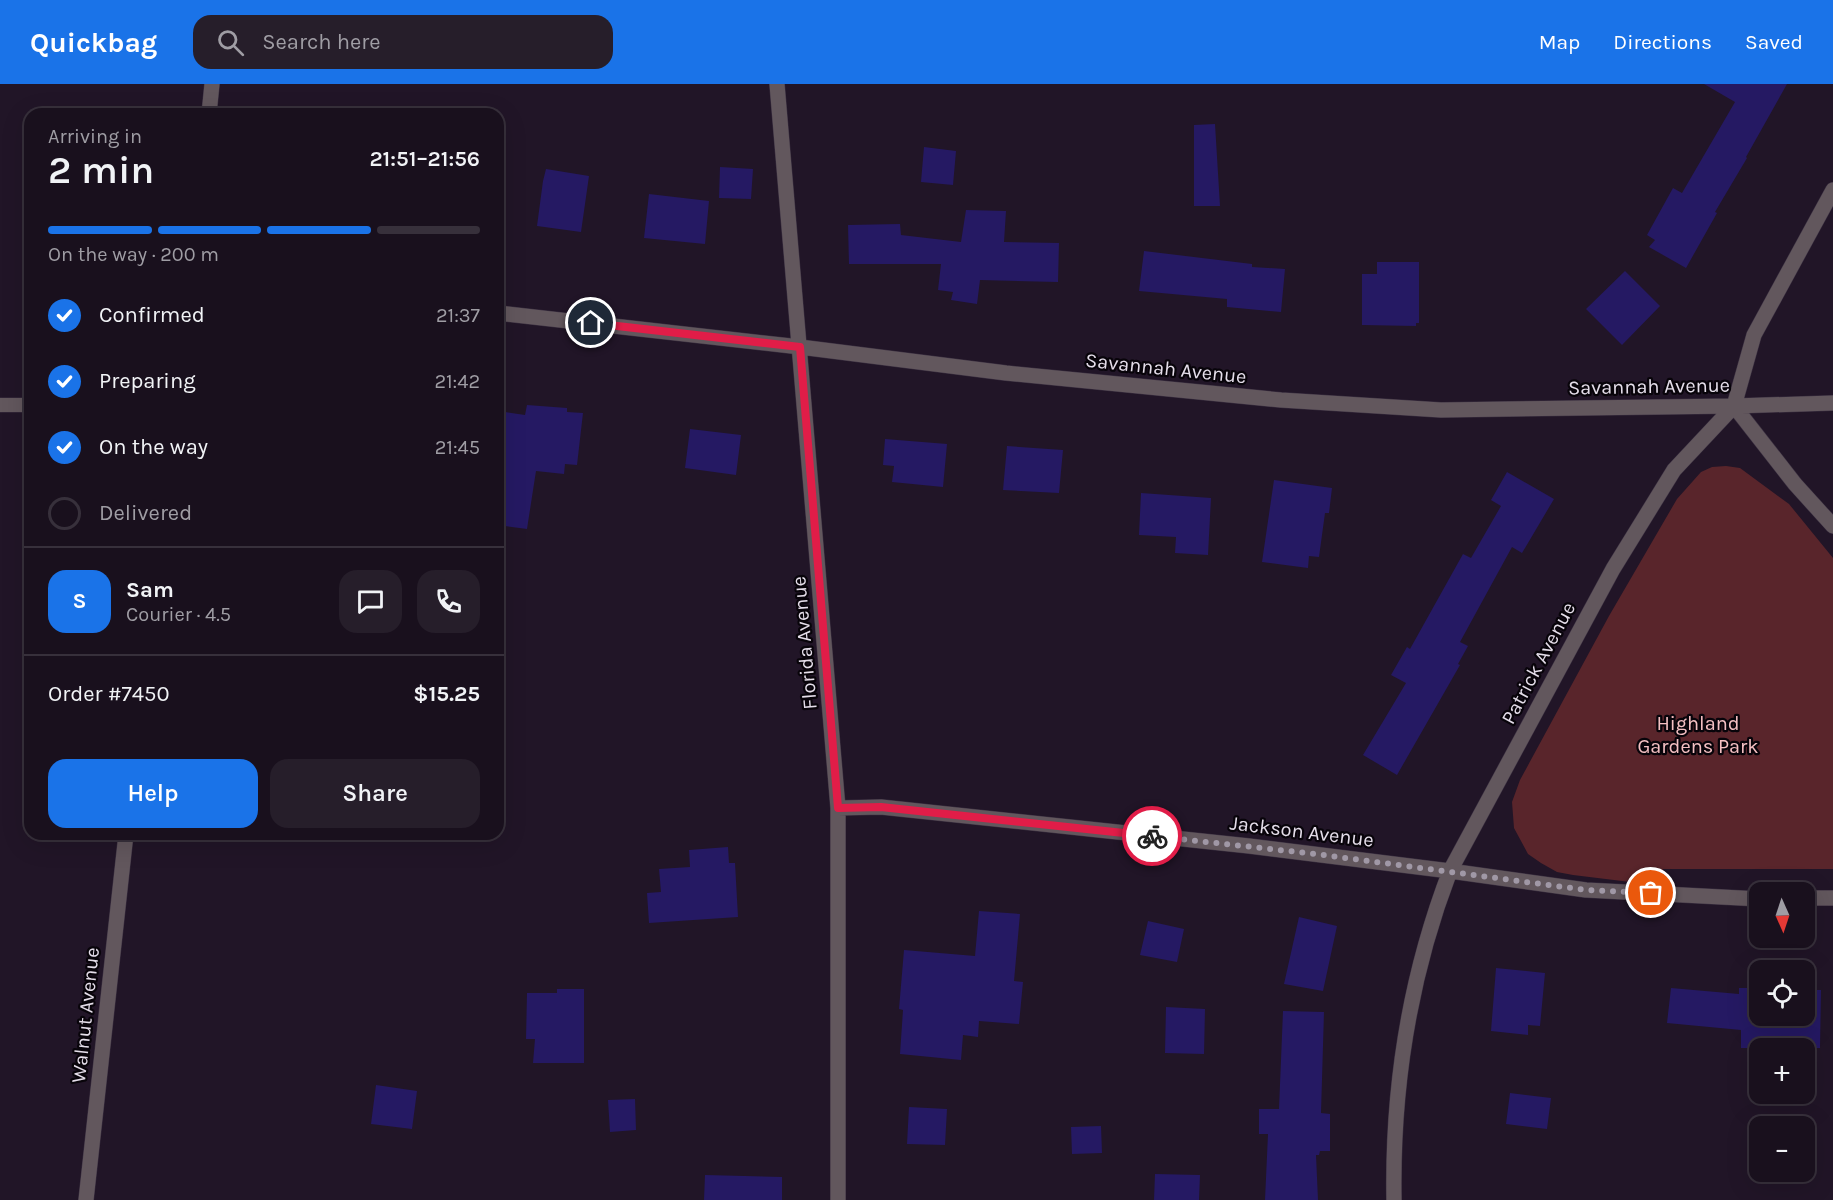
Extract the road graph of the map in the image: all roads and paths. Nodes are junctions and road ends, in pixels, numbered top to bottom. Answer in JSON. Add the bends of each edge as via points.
{"nodes":[{"id":1,"x":212,"y":84,"type":"edge"},
{"id":2,"x":777,"y":84,"type":"edge"},
{"id":3,"x":210,"y":108,"type":"edge"},
{"id":4,"x":1833,"y":190,"type":"edge"},
{"id":5,"x":504,"y":314,"type":"edge"},
{"id":6,"x":800,"y":347,"type":"junction"},
{"id":7,"x":1833,"y":403,"type":"edge"},
{"id":8,"x":0,"y":405,"type":"edge"},
{"id":9,"x":24,"y":405,"type":"edge"},
{"id":10,"x":1734,"y":406,"type":"junction"},
{"id":11,"x":1833,"y":526,"type":"edge"},
{"id":12,"x":838,"y":808,"type":"junction"},
{"id":13,"x":125,"y":840,"type":"edge"},
{"id":14,"x":1450,"y":871,"type":"junction"},
{"id":15,"x":1749,"y":898,"type":"edge"},
{"id":16,"x":1815,"y":898,"type":"edge"},
{"id":17,"x":1833,"y":898,"type":"edge"},
{"id":18,"x":86,"y":1200,"type":"edge"},
{"id":19,"x":838,"y":1200,"type":"edge"},
{"id":20,"x":1394,"y":1200,"type":"edge"}],
"edges":[{"from":1,"to":3,"type":"street"},
{"from":2,"to":6,"type":"street","name":"Florida Avenue"},
{"from":4,"to":10,"type":"street","name":"Patrick Avenue","via":[[1754,335]]},
{"from":5,"to":6,"type":"street","name":"Savannah Avenue"},
{"from":6,"to":10,"type":"street","name":"Savannah Avenue","via":[[1006,373],[1293,401],[1441,410]]},
{"from":6,"to":12,"type":"street","name":"Florida Avenue"},
{"from":7,"to":10,"type":"street","name":"Savannah Avenue"},
{"from":8,"to":9,"type":"lane"},
{"from":10,"to":11,"type":"street"},
{"from":10,"to":14,"type":"street","name":"Patrick Avenue","via":[[1674,470],[1612,569]]},
{"from":12,"to":14,"type":"street","name":"Jackson Avenue","via":[[881,807]]},
{"from":12,"to":19,"type":"street","name":"Florida Avenue"},
{"from":13,"to":18,"type":"street","name":"Walnut Avenue"},
{"from":14,"to":15,"type":"street","name":"Jackson Avenue","via":[[1586,890]]},
{"from":14,"to":20,"type":"street","name":"Patrick Avenue","via":[[1408,1015],[1400,1068]]},
{"from":16,"to":17,"type":"street"}]}
